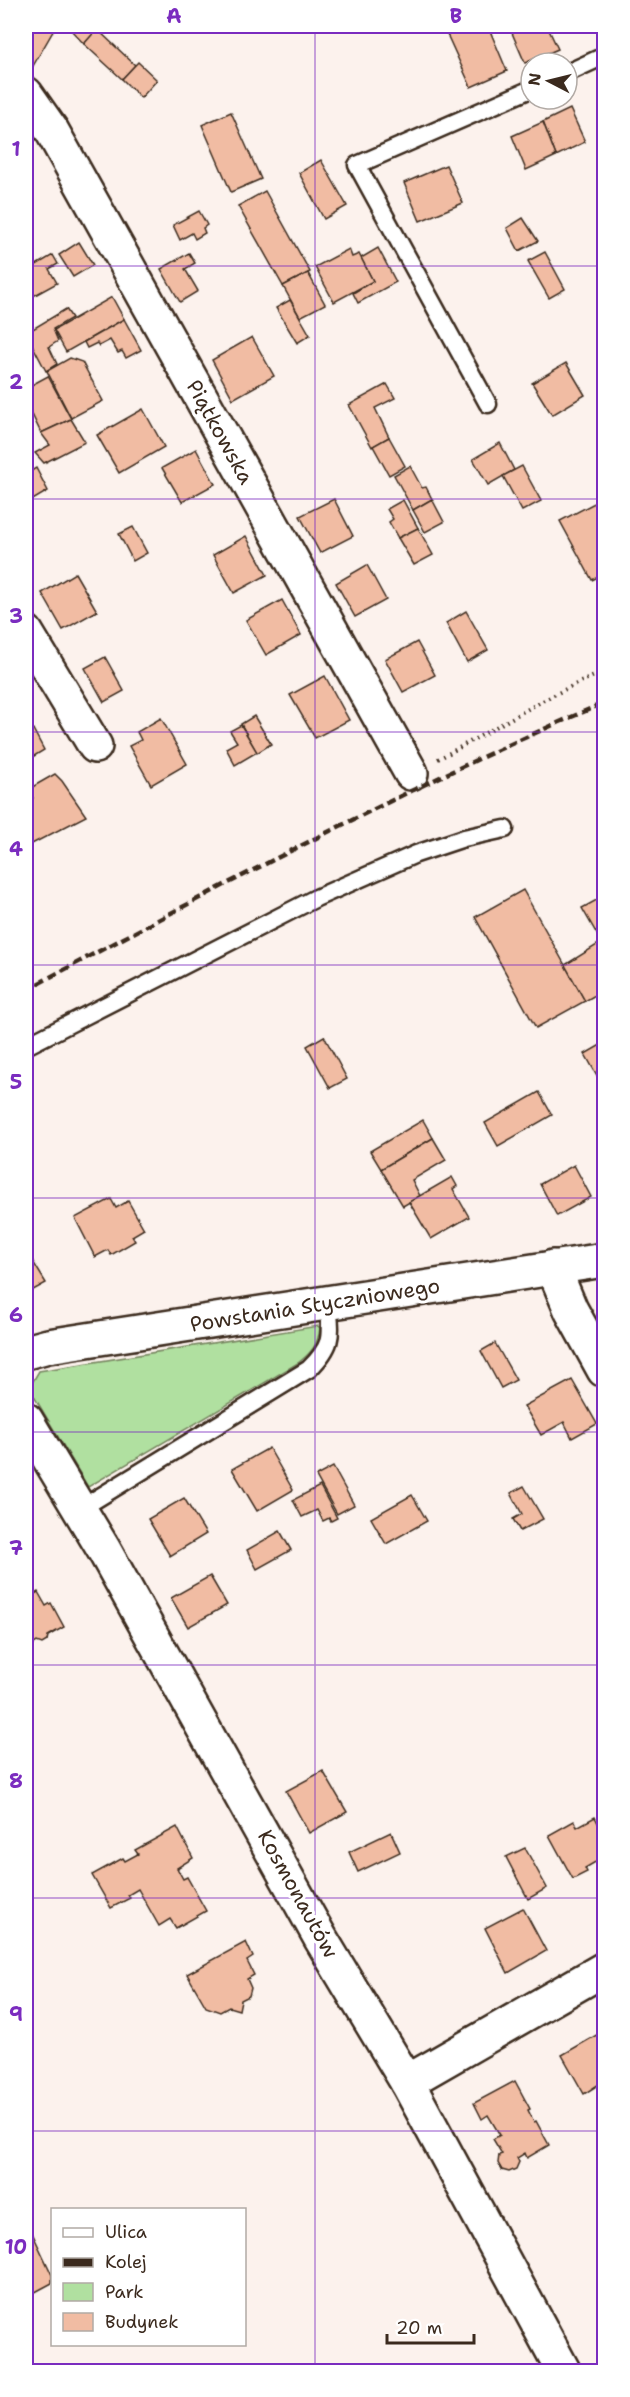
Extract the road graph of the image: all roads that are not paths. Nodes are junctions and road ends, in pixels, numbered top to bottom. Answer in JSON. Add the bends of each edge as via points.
{"nodes":[{"id":1,"x":604,"y":56,"type":"edge"},
{"id":2,"x":579,"y":67,"type":"edge"},
{"id":3,"x":26,"y":94,"type":"edge"},
{"id":4,"x":519,"y":94,"type":"edge"},
{"id":5,"x":488,"y":404,"type":"dead end"},
{"id":6,"x":26,"y":632,"type":"edge"},
{"id":7,"x":95,"y":746,"type":"dead end"},
{"id":8,"x":411,"y":773,"type":"road end"},
{"id":9,"x":505,"y":829,"type":"dead end"},
{"id":10,"x":26,"y":1046,"type":"edge"},
{"id":11,"x":604,"y":1260,"type":"edge"},
{"id":12,"x":553,"y":1267,"type":"junction"},
{"id":13,"x":328,"y":1303,"type":"junction"},
{"id":14,"x":26,"y":1352,"type":"edge"},
{"id":15,"x":604,"y":1370,"type":"edge"},
{"id":16,"x":26,"y":1420,"type":"edge"},
{"id":17,"x":80,"y":1509,"type":"junction"},
{"id":18,"x":604,"y":1969,"type":"edge"},
{"id":19,"x":407,"y":2082,"type":"junction"},
{"id":20,"x":564,"y":2372,"type":"edge"}],
"edges":[{"from":1,"to":2,"type":"lane"},
{"from":3,"to":8,"type":"street","name":"Piątkowska","via":[[52,131]]},
{"from":4,"to":5,"type":"lane","via":[[357,165]]},
{"from":6,"to":7,"type":"street"},
{"from":9,"to":10,"type":"lane","via":[[416,854],[316,898]]},
{"from":11,"to":12,"type":"street","name":"Powstania Styczniowego"},
{"from":12,"to":13,"type":"street","name":"Powstania Styczniowego"},
{"from":12,"to":15,"type":"street"},
{"from":13,"to":14,"type":"street","name":"Powstania Styczniowego"},
{"from":13,"to":17,"type":"lane","via":[[331,1335],[325,1353],[309,1369]]},
{"from":16,"to":17,"type":"street","name":"Kosmonautów"},
{"from":17,"to":19,"type":"street","name":"Kosmonautów","via":[[321,1939]]},
{"from":18,"to":19,"type":"street"},
{"from":19,"to":20,"type":"street","name":"Kosmonautów"}]}
